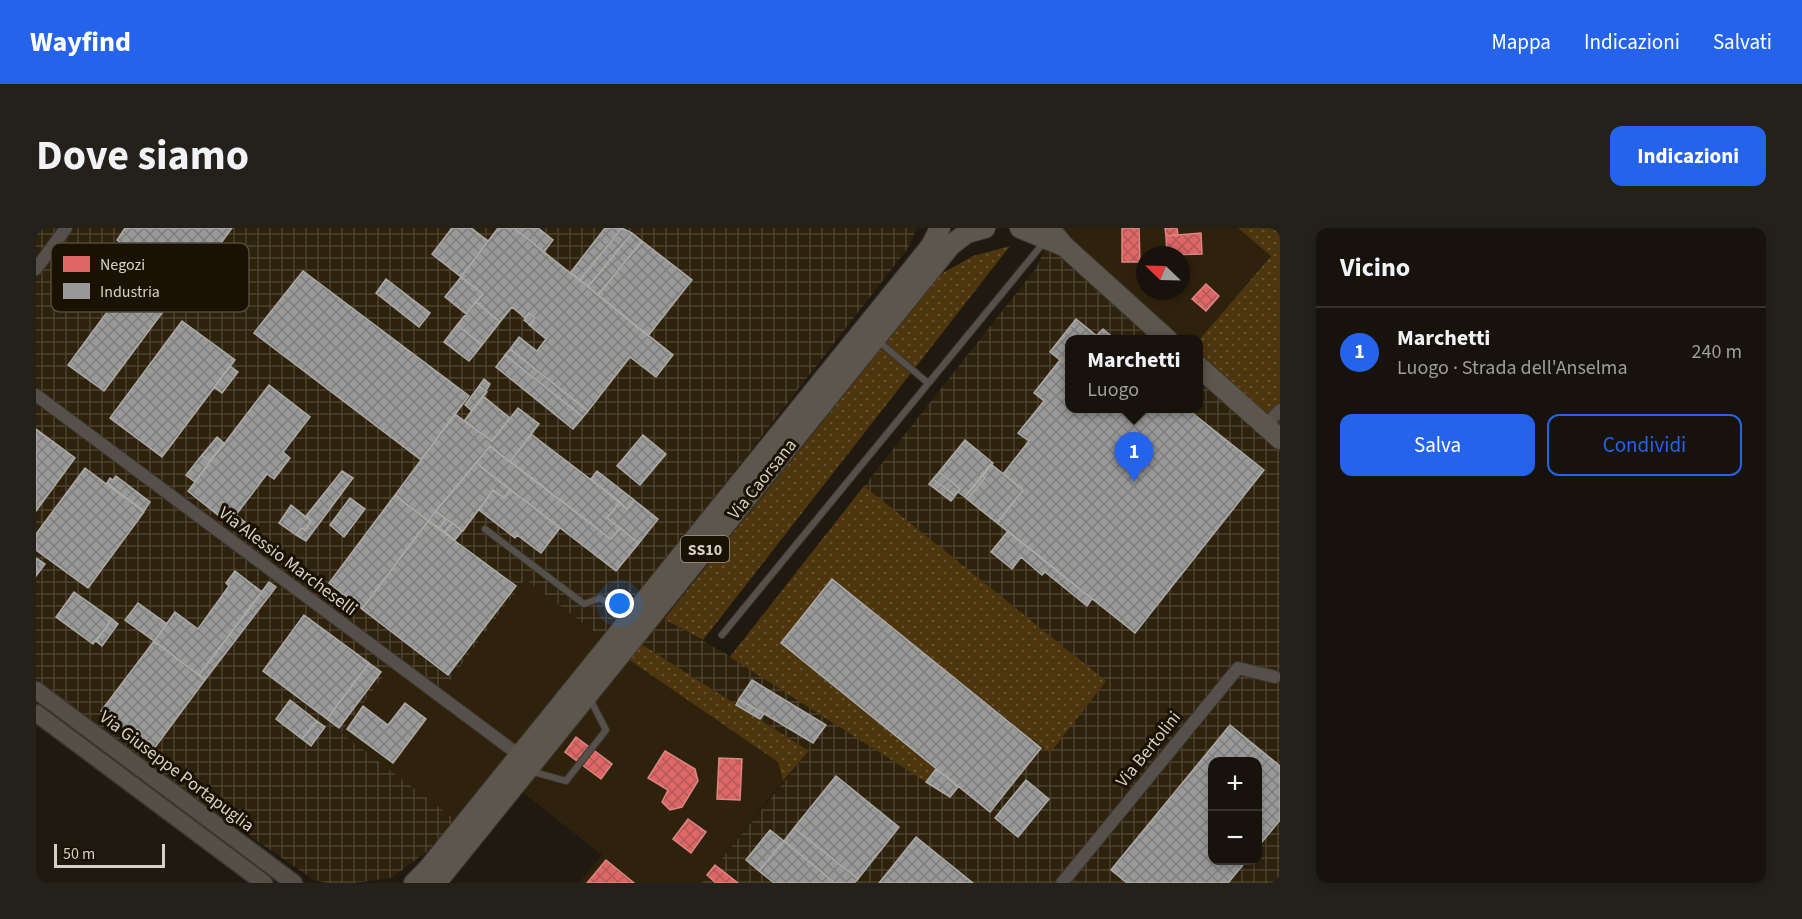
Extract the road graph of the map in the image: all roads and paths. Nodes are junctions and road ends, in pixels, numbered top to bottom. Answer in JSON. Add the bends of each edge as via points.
{"nodes":[{"id":1,"x":66,"y":228,"type":"edge"},
{"id":2,"x":940,"y":228,"type":"edge"},
{"id":3,"x":986,"y":228,"type":"edge"},
{"id":4,"x":1020,"y":228,"type":"edge"},
{"id":5,"x":1053,"y":238,"type":"edge"},
{"id":6,"x":55,"y":243,"type":"edge"},
{"id":7,"x":51,"y":248,"type":"edge"},
{"id":8,"x":36,"y":268,"type":"edge"},
{"id":9,"x":1163,"y":335,"type":"edge"},
{"id":10,"x":875,"y":338,"type":"junction"},
{"id":11,"x":1203,"y":370,"type":"edge"},
{"id":12,"x":928,"y":383,"type":"junction"},
{"id":13,"x":36,"y":395,"type":"edge"},
{"id":14,"x":1280,"y":410,"type":"edge"},
{"id":15,"x":1273,"y":433,"type":"edge"},
{"id":16,"x":485,"y":529,"type":"dead end"},
{"id":17,"x":630,"y":618,"type":"junction"},
{"id":18,"x":722,"y":635,"type":"dead end"},
{"id":19,"x":1278,"y":680,"type":"edge"},
{"id":20,"x":36,"y":690,"type":"edge"},
{"id":21,"x":588,"y":695,"type":"junction"},
{"id":22,"x":36,"y":713,"type":"edge"},
{"id":23,"x":523,"y":763,"type":"junction"},
{"id":24,"x":264,"y":883,"type":"edge"},
{"id":25,"x":294,"y":883,"type":"edge"},
{"id":26,"x":414,"y":883,"type":"edge"},
{"id":27,"x":436,"y":883,"type":"edge"},
{"id":28,"x":1062,"y":883,"type":"edge"}],
"edges":[{"from":1,"to":6,"type":"street"},
{"from":2,"to":17,"type":"main road","name":"Via Caorsana","number":"SS10","via":[[931,246]]},
{"from":3,"to":10,"type":"main road","name":"Via Caorsana","number":"SS10","via":[[967,233],[951,245]]},
{"from":4,"to":5,"type":"main road"},
{"from":5,"to":9,"type":"main road"},
{"from":5,"to":12,"type":"lane"},
{"from":7,"to":8,"type":"street"},
{"from":10,"to":12,"type":"lane"},
{"from":10,"to":21,"type":"main road","name":"Via Caorsana","number":"SS10"},
{"from":11,"to":15,"type":"main road"},
{"from":12,"to":18,"type":"lane"},
{"from":13,"to":23,"type":"street","name":"Via Alessio Marcheselli"},
{"from":14,"to":15,"type":"street"},
{"from":16,"to":17,"type":"lane","via":[[584,604],[600,598]]},
{"from":17,"to":23,"type":"main road","name":"Via Caorsana","number":"SS10"},
{"from":19,"to":28,"type":"street","name":"Via Bertolini","via":[[1238,668]]},
{"from":20,"to":25,"type":"main road","name":"Via Giuseppe Portapuglia"},
{"from":21,"to":23,"type":"main road","name":"Via Caorsana","number":"SS10"},
{"from":21,"to":23,"type":"lane","via":[[606,730],[566,781]]},
{"from":22,"to":24,"type":"main road","name":"Via Giuseppe Portapuglia"},
{"from":23,"to":26,"type":"main road","name":"Via Caorsana","number":"SS10"},
{"from":23,"to":27,"type":"main road","name":"Via Caorsana","number":"SS10"}]}
